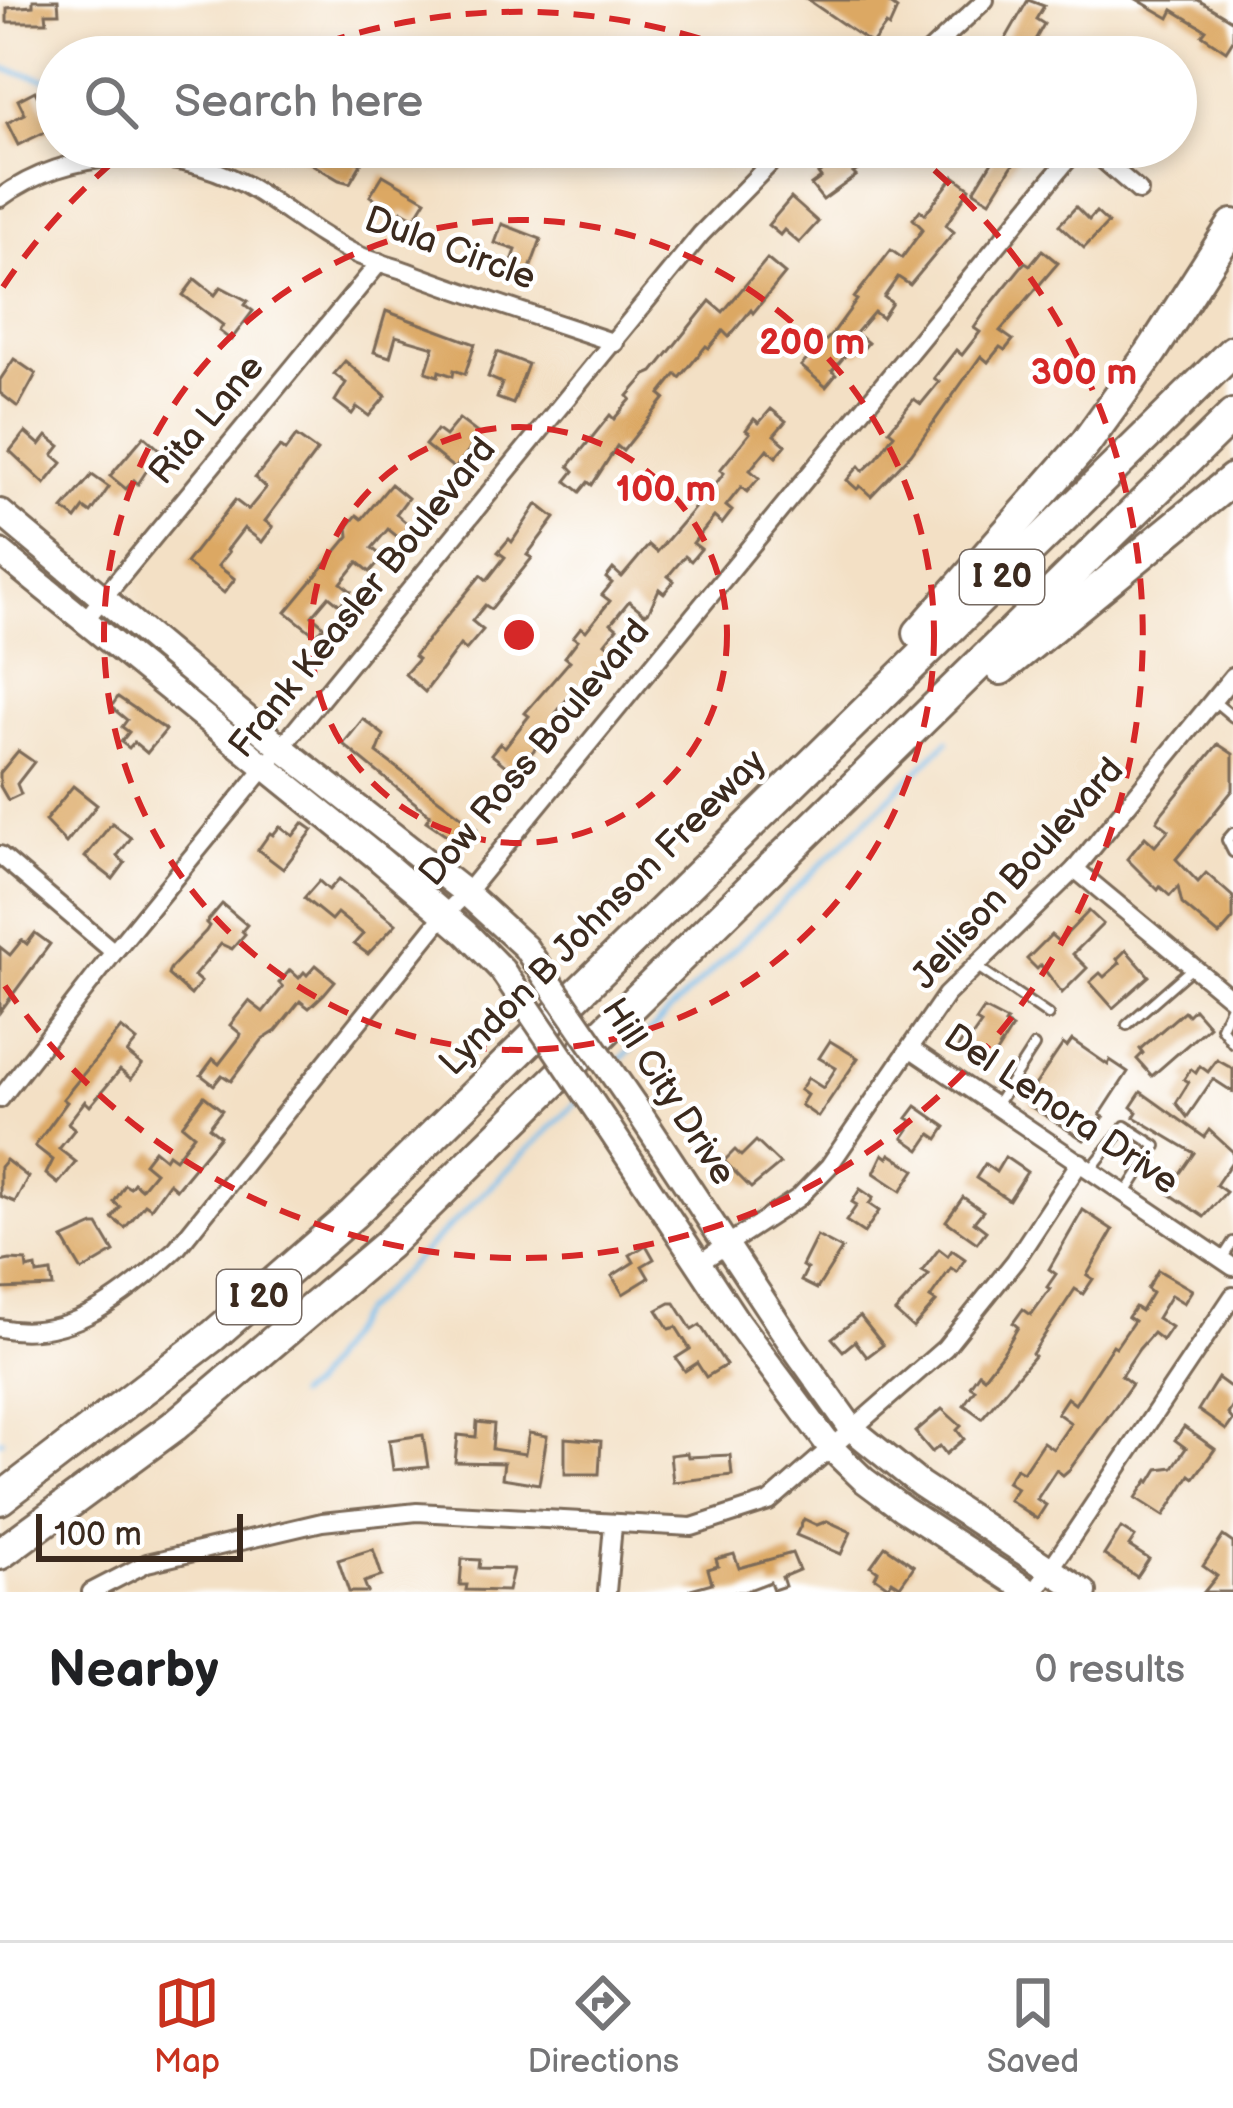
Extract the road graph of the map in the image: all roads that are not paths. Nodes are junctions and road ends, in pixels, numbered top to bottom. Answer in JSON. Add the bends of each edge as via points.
{"nodes":[{"id":1,"x":985,"y":0,"type":"edge"},
{"id":2,"x":948,"y":36,"type":"edge"},
{"id":3,"x":58,"y":168,"type":"edge"},
{"id":4,"x":199,"y":168,"type":"edge"},
{"id":5,"x":765,"y":168,"type":"edge"},
{"id":6,"x":1061,"y":168,"type":"edge"},
{"id":7,"x":1112,"y":168,"type":"edge"},
{"id":8,"x":1139,"y":191,"type":"dead end"},
{"id":9,"x":0,"y":199,"type":"edge"},
{"id":10,"x":1233,"y":225,"type":"edge"},
{"id":11,"x":380,"y":262,"type":"junction"},
{"id":12,"x":615,"y":343,"type":"junction"},
{"id":13,"x":1233,"y":351,"type":"edge"},
{"id":14,"x":1233,"y":415,"type":"edge"},
{"id":15,"x":1233,"y":479,"type":"edge"},
{"id":16,"x":0,"y":512,"type":"edge"},
{"id":17,"x":0,"y":552,"type":"edge"},
{"id":18,"x":103,"y":599,"type":"junction"},
{"id":19,"x":85,"y":620,"type":"junction"},
{"id":20,"x":1233,"y":676,"type":"edge"},
{"id":21,"x":1213,"y":700,"type":"junction"},
{"id":22,"x":1233,"y":717,"type":"edge"},
{"id":23,"x":274,"y":758,"type":"junction"},
{"id":24,"x":769,"y":802,"type":"junction"},
{"id":25,"x":831,"y":811,"type":"junction"},
{"id":26,"x":1233,"y":832,"type":"edge"},
{"id":27,"x":1233,"y":852,"type":"edge"},
{"id":28,"x":0,"y":855,"type":"edge"},
{"id":29,"x":1075,"y":869,"type":"junction"},
{"id":30,"x":466,"y":893,"type":"junction"},
{"id":31,"x":444,"y":915,"type":"junction"},
{"id":32,"x":114,"y":952,"type":"junction"},
{"id":33,"x":974,"y":965,"type":"junction"},
{"id":34,"x":1191,"y":969,"type":"junction"},
{"id":35,"x":1233,"y":1001,"type":"edge"},
{"id":36,"x":1048,"y":1015,"type":"dead end"},
{"id":37,"x":1127,"y":1025,"type":"dead end"},
{"id":38,"x":1233,"y":1043,"type":"edge"},
{"id":39,"x":1034,"y":1046,"type":"dead end"},
{"id":40,"x":911,"y":1048,"type":"junction"},
{"id":41,"x":0,"y":1099,"type":"edge"},
{"id":42,"x":994,"y":1108,"type":"junction"},
{"id":43,"x":1086,"y":1166,"type":"junction"},
{"id":44,"x":1125,"y":1194,"type":"junction"},
{"id":45,"x":1233,"y":1242,"type":"edge"},
{"id":46,"x":726,"y":1246,"type":"junction"},
{"id":47,"x":699,"y":1263,"type":"junction"},
{"id":48,"x":1227,"y":1263,"type":"edge"},
{"id":49,"x":1233,"y":1296,"type":"edge"},
{"id":50,"x":0,"y":1328,"type":"edge"},
{"id":51,"x":852,"y":1429,"type":"junction"},
{"id":52,"x":831,"y":1448,"type":"junction"},
{"id":53,"x":112,"y":1475,"type":"junction"},
{"id":54,"x":0,"y":1499,"type":"edge"},
{"id":55,"x":613,"y":1526,"type":"junction"},
{"id":56,"x":0,"y":1554,"type":"edge"},
{"id":57,"x":0,"y":1564,"type":"edge"},
{"id":58,"x":1050,"y":1571,"type":"junction"},
{"id":59,"x":91,"y":1592,"type":"edge"},
{"id":60,"x":607,"y":1592,"type":"edge"},
{"id":61,"x":1032,"y":1592,"type":"edge"},
{"id":62,"x":1084,"y":1592,"type":"edge"}],
"edges":[{"from":1,"to":2,"type":"street"},
{"from":3,"to":9,"type":"street","name":"Dula Circle"},
{"from":4,"to":11,"type":"street","name":"Dula Circle","via":[[240,182]]},
{"from":5,"to":12,"type":"street","name":"Frank Keasler Boulevard"},
{"from":6,"to":30,"type":"street","name":"Dow Ross Boulevard"},
{"from":7,"to":8,"type":"street"},
{"from":10,"to":24,"type":"highway","via":[[1054,482]]},
{"from":11,"to":12,"type":"street","name":"Dula Circle"},
{"from":11,"to":18,"type":"street","name":"Rita Lane"},
{"from":12,"to":23,"type":"street","name":"Frank Keasler Boulevard"},
{"from":13,"to":24,"type":"highway","name":"Lyndon B Johnson Freeway","number":"I 20"},
{"from":14,"to":25,"type":"highway","number":"I 20"},
{"from":15,"to":25,"type":"highway"},
{"from":16,"to":18,"type":"street","name":"Hill City Drive"},
{"from":17,"to":19,"type":"street","name":"Hill City Drive"},
{"from":18,"to":19,"type":"street","name":"Rita Lane"},
{"from":18,"to":23,"type":"street","name":"Hill City Drive"},
{"from":19,"to":23,"type":"street","name":"Hill City Drive"},
{"from":20,"to":21,"type":"street","name":"Jellison Boulevard"},
{"from":21,"to":22,"type":"lane"},
{"from":21,"to":29,"type":"street","name":"Jellison Boulevard"},
{"from":23,"to":30,"type":"street","name":"Hill City Drive"},
{"from":23,"to":31,"type":"street","name":"Hill City Drive"},
{"from":23,"to":32,"type":"street","name":"Frank Keasler Boulevard"},
{"from":24,"to":54,"type":"highway","name":"Lyndon B Johnson Freeway","number":"I 20","via":[[352,1214],[196,1349]]},
{"from":25,"to":53,"type":"highway","number":"I 20","via":[[388,1244]]},
{"from":26,"to":27,"type":"lane"},
{"from":28,"to":32,"type":"street"},
{"from":29,"to":33,"type":"street","name":"Jellison Boulevard"},
{"from":29,"to":34,"type":"street"},
{"from":30,"to":31,"type":"street","name":"Dow Ross Boulevard"},
{"from":30,"to":46,"type":"street","name":"Hill City Drive","bridge":true,"via":[[525,947]]},
{"from":31,"to":47,"type":"street","name":"Hill City Drive","bridge":true,"via":[[502,970]]},
{"from":31,"to":50,"type":"street","name":"Dow Ross Boulevard","via":[[178,1248],[132,1290],[76,1321],[45,1330]]},
{"from":32,"to":41,"type":"street","name":"Frank Keasler Boulevard"},
{"from":33,"to":36,"type":"lane"},
{"from":33,"to":40,"type":"street","name":"Jellison Boulevard"},
{"from":34,"to":35,"type":"street"},
{"from":34,"to":37,"type":"lane"},
{"from":35,"to":38,"type":"lane","via":[[1221,1027]]},
{"from":39,"to":42,"type":"lane"},
{"from":40,"to":42,"type":"street","name":"Del Lenora Drive"},
{"from":40,"to":46,"type":"street","name":"Jellison Boulevard","via":[[829,1166],[798,1198]]},
{"from":42,"to":43,"type":"street","name":"Del Lenora Drive"},
{"from":43,"to":44,"type":"street","name":"Del Lenora Drive"},
{"from":43,"to":44,"type":"lane","via":[[1124,1126],[1156,1146]]},
{"from":43,"to":51,"type":"street","via":[[945,1348]]},
{"from":44,"to":48,"type":"street","name":"Del Lenora Drive"},
{"from":45,"to":48,"type":"lane"},
{"from":46,"to":47,"type":"street","name":"Jellison Boulevard"},
{"from":46,"to":51,"type":"street","name":"Hill City Drive"},
{"from":47,"to":52,"type":"street","name":"Hill City Drive"},
{"from":49,"to":58,"type":"street"},
{"from":51,"to":52,"type":"street"},
{"from":51,"to":58,"type":"street","name":"Hill City Drive"},
{"from":52,"to":55,"type":"street","via":[[769,1502],[727,1519]]},
{"from":52,"to":61,"type":"street","name":"Hill City Drive","via":[[890,1499]]},
{"from":53,"to":56,"type":"highway","number":"I 20"},
{"from":53,"to":57,"type":"highway"},
{"from":55,"to":59,"type":"street","via":[[417,1511],[322,1522],[147,1563]]},
{"from":55,"to":60,"type":"street"},
{"from":58,"to":61,"type":"street"},
{"from":58,"to":62,"type":"street","name":"Hill City Drive"}]}
